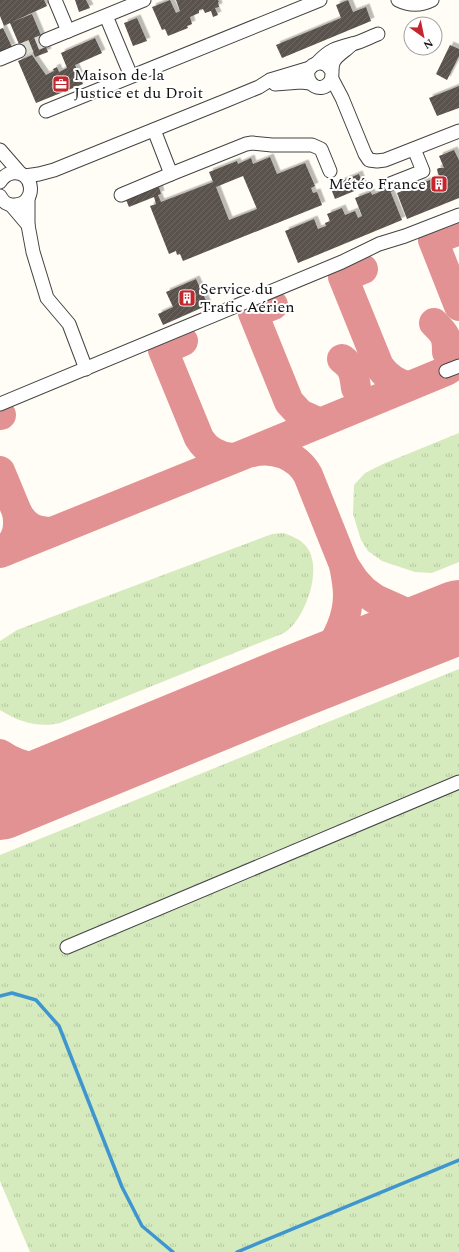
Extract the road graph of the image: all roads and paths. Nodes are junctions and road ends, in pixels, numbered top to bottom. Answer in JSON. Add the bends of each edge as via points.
{"nodes":[{"id":1,"x":54,"y":0,"type":"edge"},
{"id":2,"x":144,"y":0,"type":"edge"},
{"id":3,"x":320,"y":0,"type":"edge"},
{"id":4,"x":398,"y":0,"type":"edge"},
{"id":5,"x":432,"y":0,"type":"edge"},
{"id":6,"x":106,"y":16,"type":"junction"},
{"id":7,"x":68,"y":31,"type":"junction"},
{"id":8,"x":378,"y":34,"type":"dead end"},
{"id":9,"x":46,"y":40,"type":"tunnel mouth"},
{"id":10,"x":352,"y":44,"type":"junction"},
{"id":11,"x":19,"y":51,"type":"tunnel mouth"},
{"id":12,"x":0,"y":59,"type":"edge"},
{"id":13,"x":314,"y":65,"type":"junction"},
{"id":14,"x":332,"y":74,"type":"junction"},
{"id":15,"x":131,"y":76,"type":"junction"},
{"id":16,"x":315,"y":85,"type":"junction"},
{"id":17,"x":259,"y":87,"type":"junction"},
{"id":18,"x":345,"y":109,"type":"junction"},
{"id":19,"x":46,"y":111,"type":"dead end"},
{"id":20,"x":154,"y":130,"type":"junction"},
{"id":21,"x":459,"y":131,"type":"edge"},
{"id":22,"x":414,"y":149,"type":"junction"},
{"id":23,"x":0,"y":150,"type":"edge"},
{"id":24,"x":54,"y":170,"type":"junction"},
{"id":25,"x":330,"y":171,"type":"dead end"},
{"id":26,"x":171,"y":174,"type":"junction"},
{"id":27,"x":23,"y":175,"type":"junction"},
{"id":28,"x":2,"y":180,"type":"edge"},
{"id":29,"x":390,"y":184,"type":"dead end"},
{"id":30,"x":30,"y":194,"type":"junction"},
{"id":31,"x":121,"y":195,"type":"dead end"},
{"id":32,"x":0,"y":196,"type":"edge"},
{"id":33,"x":11,"y":205,"type":"junction"},
{"id":34,"x":459,"y":215,"type":"edge"},
{"id":35,"x":28,"y":225,"type":"junction"},
{"id":36,"x":459,"y":366,"type":"edge"},
{"id":37,"x":86,"y":369,"type":"junction"},
{"id":38,"x":446,"y":371,"type":"dead end"},
{"id":39,"x":0,"y":404,"type":"edge"},
{"id":40,"x":459,"y":782,"type":"edge"},
{"id":41,"x":67,"y":947,"type":"dead end"}],
"edges":[{"from":1,"to":7,"type":"street"},
{"from":2,"to":6,"type":"street"},
{"from":3,"to":15,"type":"street"},
{"from":4,"to":5,"type":"street","via":[[414,5]]},
{"from":6,"to":7,"type":"street"},
{"from":6,"to":15,"type":"street"},
{"from":7,"to":9,"type":"street"},
{"from":8,"to":10,"type":"street"},
{"from":10,"to":13,"type":"street","via":[[327,53]]},
{"from":10,"to":14,"type":"street","via":[[334,61]]},
{"from":11,"to":12,"type":"street"},
{"from":13,"to":14,"type":"street","via":[[326,64]]},
{"from":13,"to":16,"type":"street","via":[[308,76]]},
{"from":13,"to":17,"type":"street","via":[[270,80]]},
{"from":14,"to":16,"type":"street","via":[[327,85]]},
{"from":14,"to":18,"type":"street"},
{"from":15,"to":19,"type":"street"},
{"from":16,"to":17,"type":"street","via":[[301,82]]},
{"from":16,"to":18,"type":"street"},
{"from":17,"to":20,"type":"street"},
{"from":18,"to":22,"type":"street","via":[[369,160],[385,160]]},
{"from":20,"to":24,"type":"street"},
{"from":20,"to":26,"type":"street"},
{"from":21,"to":22,"type":"street"},
{"from":22,"to":29,"type":"street","via":[[423,171]]},
{"from":23,"to":27,"type":"street"},
{"from":23,"to":28,"type":"street"},
{"from":24,"to":27,"type":"street"},
{"from":24,"to":30,"type":"street","via":[[37,183]]},
{"from":25,"to":26,"type":"street","via":[[321,149],[312,145],[252,143]]},
{"from":26,"to":31,"type":"street"},
{"from":27,"to":28,"type":"street","via":[[10,173]]},
{"from":27,"to":30,"type":"street","via":[[29,180]]},
{"from":30,"to":33,"type":"street","via":[[22,204]]},
{"from":30,"to":35,"type":"street"},
{"from":32,"to":33,"type":"street"},
{"from":33,"to":35,"type":"street"},
{"from":34,"to":37,"type":"street","via":[[379,244],[342,262]]},
{"from":35,"to":37,"type":"street","via":[[47,298],[69,324]]},
{"from":36,"to":38,"type":"street"},
{"from":37,"to":39,"type":"street"},
{"from":40,"to":41,"type":"street"}]}
